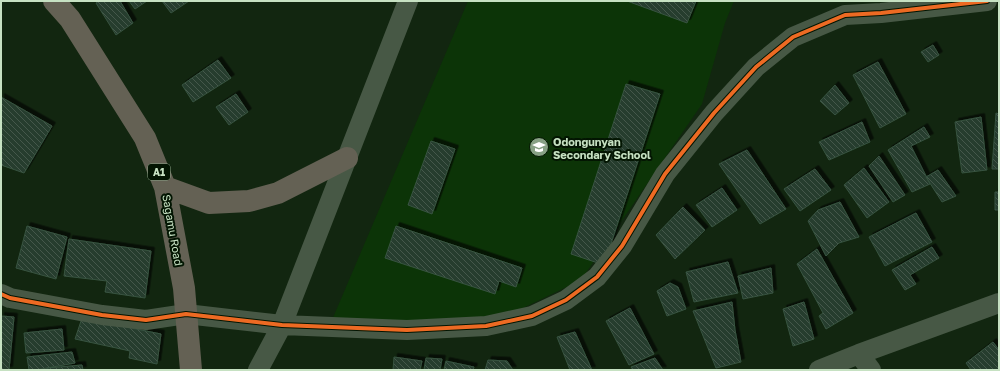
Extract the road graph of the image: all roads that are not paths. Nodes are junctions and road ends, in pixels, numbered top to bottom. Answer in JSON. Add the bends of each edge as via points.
{"nodes":[{"id":1,"x":54,"y":1,"type":"edge"},
{"id":2,"x":408,"y":1,"type":"edge"},
{"id":3,"x":987,"y":1,"type":"edge"},
{"id":4,"x":347,"y":158,"type":"junction"},
{"id":5,"x":165,"y":187,"type":"junction"},
{"id":6,"x":1,"y":294,"type":"edge"},
{"id":7,"x":999,"y":303,"type":"edge"},
{"id":8,"x":186,"y":314,"type":"junction"},
{"id":9,"x":282,"y":325,"type":"junction"},
{"id":10,"x":859,"y":354,"type":"junction"},
{"id":11,"x":191,"y":370,"type":"edge"},
{"id":12,"x":258,"y":370,"type":"edge"},
{"id":13,"x":819,"y":370,"type":"edge"},
{"id":14,"x":871,"y":370,"type":"edge"}],
"edges":[{"from":1,"to":5,"type":"highway","name":"Sagamu Road","number":"A1","via":[[70,19],[145,138]]},
{"from":2,"to":4,"type":"street"},
{"from":3,"to":9,"type":"street","via":[[845,15],[794,37],[756,67],[714,113],[665,174],[622,246],[596,277],[566,300],[532,316],[478,327],[407,330]]},
{"from":4,"to":5,"type":"highway","via":[[278,193],[249,201],[209,203]]},
{"from":4,"to":9,"type":"street"},
{"from":5,"to":8,"type":"highway","name":"Sagamu Road","number":"A1","via":[[184,288]]},
{"from":6,"to":8,"type":"street","via":[[10,298],[102,315],[146,320]]},
{"from":7,"to":10,"type":"street"},
{"from":8,"to":9,"type":"street"},
{"from":8,"to":11,"type":"highway","name":"Sagamu Road","number":"A1"},
{"from":9,"to":12,"type":"street"},
{"from":10,"to":13,"type":"street"},
{"from":10,"to":14,"type":"street"}]}
